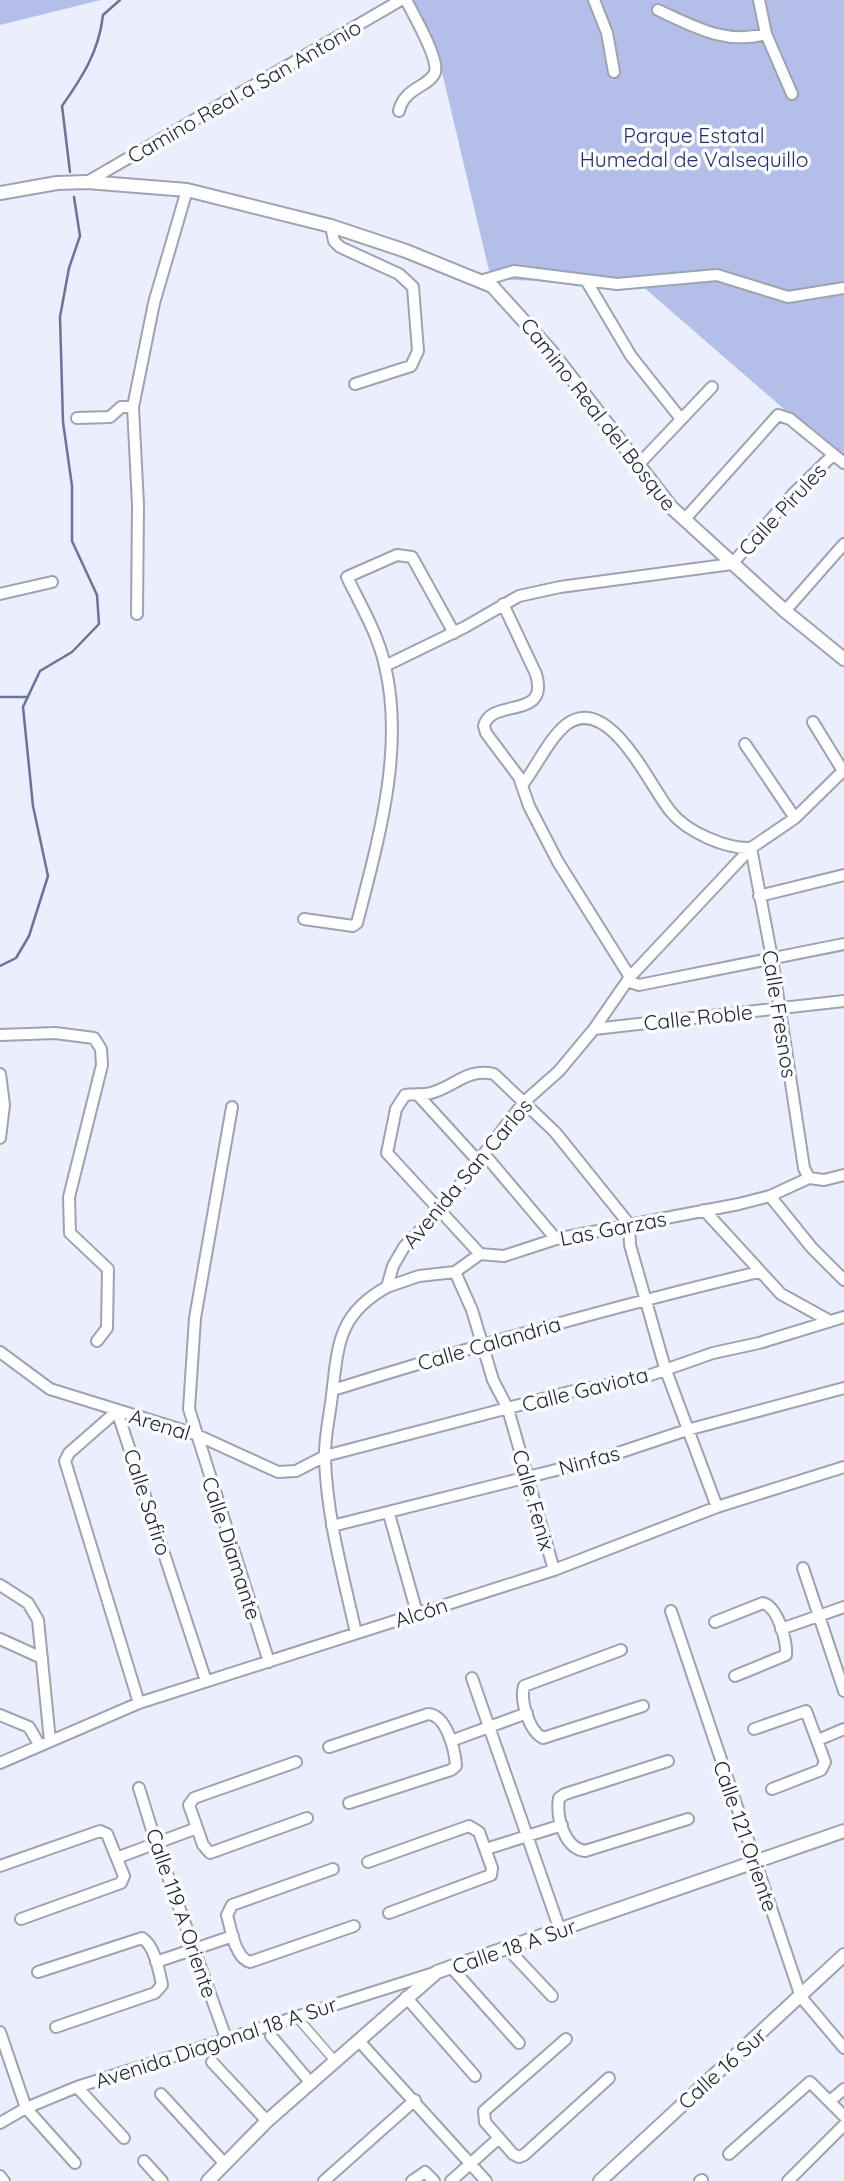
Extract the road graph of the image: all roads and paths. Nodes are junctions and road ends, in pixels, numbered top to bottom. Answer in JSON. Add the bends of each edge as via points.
{"nodes":[{"id":1,"x":401,"y":0,"type":"edge"},
{"id":2,"x":406,"y":0,"type":"edge"},
{"id":3,"x":594,"y":0,"type":"edge"},
{"id":4,"x":759,"y":0,"type":"edge"},
{"id":5,"x":658,"y":10,"type":"dead end"},
{"id":6,"x":766,"y":34,"type":"junction"},
{"id":7,"x":614,"y":72,"type":"dead end"},
{"id":8,"x":792,"y":94,"type":"dead end"},
{"id":9,"x":399,"y":111,"type":"dead end"},
{"id":10,"x":87,"y":182,"type":"junction"},
{"id":11,"x":187,"y":190,"type":"junction"},
{"id":12,"x":0,"y":194,"type":"edge"},
{"id":13,"x":331,"y":226,"type":"junction"},
{"id":14,"x":480,"y":281,"type":"junction"},
{"id":15,"x":587,"y":282,"type":"junction"},
{"id":16,"x":844,"y":288,"type":"edge"},
{"id":17,"x":355,"y":384,"type":"dead end"},
{"id":18,"x":712,"y":387,"type":"dead end"},
{"id":19,"x":133,"y":407,"type":"junction"},
{"id":20,"x":77,"y":418,"type":"dead end"},
{"id":21,"x":681,"y":419,"type":"junction"},
{"id":22,"x":832,"y":455,"type":"junction"},
{"id":23,"x":844,"y":463,"type":"edge"},
{"id":24,"x":637,"y":466,"type":"junction"},
{"id":25,"x":684,"y":520,"type":"junction"},
{"id":26,"x":844,"y":544,"type":"edge"},
{"id":27,"x":732,"y":564,"type":"junction"},
{"id":28,"x":52,"y":582,"type":"dead end"},
{"id":29,"x":0,"y":594,"type":"edge"},
{"id":30,"x":503,"y":604,"type":"junction"},
{"id":31,"x":785,"y":611,"type":"junction"},
{"id":32,"x":137,"y":614,"type":"dead end"},
{"id":33,"x":454,"y":633,"type":"junction"},
{"id":34,"x":841,"y":652,"type":"edge"},
{"id":35,"x":385,"y":666,"type":"junction"},
{"id":36,"x":813,"y":722,"type":"dead end"},
{"id":37,"x":746,"y":744,"type":"dead end"},
{"id":38,"x":843,"y":771,"type":"edge"},
{"id":39,"x":523,"y":784,"type":"junction"},
{"id":40,"x":795,"y":818,"type":"junction"},
{"id":41,"x":751,"y":848,"type":"junction"},
{"id":42,"x":844,"y":875,"type":"edge"},
{"id":43,"x":759,"y":896,"type":"junction"},
{"id":44,"x":303,"y":919,"type":"dead end"},
{"id":45,"x":844,"y":944,"type":"edge"},
{"id":46,"x":772,"y":958,"type":"junction"},
{"id":47,"x":628,"y":979,"type":"junction"},
{"id":48,"x":844,"y":1002,"type":"edge"},
{"id":49,"x":780,"y":1009,"type":"junction"},
{"id":50,"x":594,"y":1029,"type":"junction"},
{"id":51,"x":0,"y":1035,"type":"edge"},
{"id":52,"x":0,"y":1074,"type":"edge"},
{"id":53,"x":416,"y":1094,"type":"junction"},
{"id":54,"x":524,"y":1102,"type":"junction"},
{"id":55,"x":232,"y":1107,"type":"dead end"},
{"id":56,"x":0,"y":1138,"type":"edge"},
{"id":57,"x":482,"y":1158,"type":"junction"},
{"id":58,"x":844,"y":1175,"type":"edge"},
{"id":59,"x":809,"y":1178,"type":"junction"},
{"id":60,"x":769,"y":1196,"type":"junction"},
{"id":61,"x":441,"y":1209,"type":"junction"},
{"id":62,"x":704,"y":1210,"type":"junction"},
{"id":63,"x":629,"y":1224,"type":"junction"},
{"id":64,"x":555,"y":1239,"type":"junction"},
{"id":65,"x":480,"y":1254,"type":"junction"},
{"id":66,"x":455,"y":1272,"type":"junction"},
{"id":67,"x":759,"y":1272,"type":"junction"},
{"id":68,"x":844,"y":1280,"type":"edge"},
{"id":69,"x":387,"y":1287,"type":"junction"},
{"id":70,"x":646,"y":1298,"type":"junction"},
{"id":71,"x":789,"y":1301,"type":"junction"},
{"id":72,"x":844,"y":1317,"type":"edge"},
{"id":73,"x":828,"y":1320,"type":"junction"},
{"id":74,"x":809,"y":1326,"type":"junction"},
{"id":75,"x":97,"y":1341,"type":"dead end"},
{"id":76,"x":482,"y":1344,"type":"junction"},
{"id":77,"x":0,"y":1352,"type":"edge"},
{"id":78,"x":665,"y":1368,"type":"junction"},
{"id":79,"x":844,"y":1388,"type":"edge"},
{"id":80,"x":333,"y":1390,"type":"junction"},
{"id":81,"x":508,"y":1409,"type":"junction"},
{"id":82,"x":117,"y":1411,"type":"junction"},
{"id":83,"x":687,"y":1430,"type":"junction"},
{"id":84,"x":195,"y":1434,"type":"junction"},
{"id":85,"x":325,"y":1457,"type":"junction"},
{"id":86,"x":844,"y":1467,"type":"edge"},
{"id":87,"x":526,"y":1475,"type":"junction"},
{"id":88,"x":717,"y":1507,"type":"junction"},
{"id":89,"x":389,"y":1514,"type":"junction"},
{"id":90,"x":332,"y":1526,"type":"junction"},
{"id":91,"x":803,"y":1568,"type":"dead end"},
{"id":92,"x":554,"y":1570,"type":"junction"},
{"id":93,"x":0,"y":1585,"type":"edge"},
{"id":94,"x":844,"y":1607,"type":"edge"},
{"id":95,"x":671,"y":1611,"type":"dead end"},
{"id":96,"x":417,"y":1613,"type":"junction"},
{"id":97,"x":819,"y":1616,"type":"junction"},
{"id":98,"x":715,"y":1622,"type":"dead end"},
{"id":99,"x":780,"y":1629,"type":"junction"},
{"id":100,"x":356,"y":1633,"type":"junction"},
{"id":101,"x":0,"y":1639,"type":"edge"},
{"id":102,"x":621,"y":1650,"type":"dead end"},
{"id":103,"x":42,"y":1658,"type":"junction"},
{"id":104,"x":269,"y":1662,"type":"junction"},
{"id":105,"x":735,"y":1676,"type":"dead end"},
{"id":106,"x":472,"y":1678,"type":"dead end"},
{"id":107,"x":205,"y":1681,"type":"junction"},
{"id":108,"x":844,"y":1691,"type":"edge"},
{"id":109,"x":139,"y":1703,"type":"junction"},
{"id":110,"x":643,"y":1706,"type":"dead end"},
{"id":111,"x":527,"y":1713,"type":"junction"},
{"id":112,"x":0,"y":1715,"type":"edge"},
{"id":113,"x":488,"y":1726,"type":"junction"},
{"id":114,"x":754,"y":1729,"type":"dead end"},
{"id":115,"x":844,"y":1729,"type":"edge"},
{"id":116,"x":818,"y":1740,"type":"junction"},
{"id":117,"x":450,"y":1741,"type":"junction"},
{"id":118,"x":45,"y":1743,"type":"junction"},
{"id":119,"x":329,"y":1747,"type":"dead end"},
{"id":120,"x":668,"y":1761,"type":"dead end"},
{"id":121,"x":296,"y":1762,"type":"dead end"},
{"id":122,"x":0,"y":1763,"type":"edge"},
{"id":123,"x":139,"y":1788,"type":"dead end"},
{"id":124,"x":772,"y":1789,"type":"dead end"},
{"id":125,"x":349,"y":1803,"type":"dead end"},
{"id":126,"x":307,"y":1818,"type":"dead end"},
{"id":127,"x":688,"y":1819,"type":"dead end"},
{"id":128,"x":562,"y":1825,"type":"junction"},
{"id":129,"x":197,"y":1828,"type":"junction"},
{"id":130,"x":844,"y":1831,"type":"edge"},
{"id":131,"x":526,"y":1836,"type":"junction"},
{"id":132,"x":156,"y":1843,"type":"junction"},
{"id":133,"x":485,"y":1849,"type":"junction"},
{"id":134,"x":119,"y":1857,"type":"junction"},
{"id":135,"x":368,"y":1862,"type":"dead end"},
{"id":136,"x":754,"y":1864,"type":"junction"},
{"id":137,"x":0,"y":1866,"type":"edge"},
{"id":138,"x":333,"y":1869,"type":"dead end"},
{"id":139,"x":389,"y":1913,"type":"dead end"},
{"id":140,"x":21,"y":1919,"type":"dead end"},
{"id":141,"x":354,"y":1926,"type":"dead end"},
{"id":142,"x":561,"y":1930,"type":"junction"},
{"id":143,"x":233,"y":1936,"type":"junction"},
{"id":144,"x":506,"y":1947,"type":"junction"},
{"id":145,"x":194,"y":1950,"type":"junction"},
{"id":146,"x":844,"y":1955,"type":"edge"},
{"id":147,"x":156,"y":1962,"type":"junction"},
{"id":148,"x":450,"y":1966,"type":"junction"},
{"id":149,"x":38,"y":1972,"type":"dead end"},
{"id":150,"x":437,"y":1972,"type":"junction"},
{"id":151,"x":552,"y":1996,"type":"dead end"},
{"id":152,"x":407,"y":1997,"type":"junction"},
{"id":153,"x":801,"y":1997,"type":"junction"},
{"id":154,"x":296,"y":2016,"type":"junction"},
{"id":155,"x":56,"y":2027,"type":"dead end"},
{"id":156,"x":0,"y":2032,"type":"edge"},
{"id":157,"x":271,"y":2036,"type":"dead end"},
{"id":158,"x":226,"y":2038,"type":"junction"},
{"id":159,"x":566,"y":2039,"type":"dead end"},
{"id":160,"x":359,"y":2041,"type":"junction"},
{"id":161,"x":519,"y":2043,"type":"dead end"},
{"id":162,"x":844,"y":2048,"type":"edge"},
{"id":163,"x":3,"y":2049,"type":"edge"},
{"id":164,"x":335,"y":2061,"type":"junction"},
{"id":165,"x":212,"y":2063,"type":"dead end"},
{"id":166,"x":475,"y":2076,"type":"dead end"},
{"id":167,"x":608,"y":2078,"type":"dead end"},
{"id":168,"x":310,"y":2082,"type":"junction"},
{"id":169,"x":77,"y":2087,"type":"junction"},
{"id":170,"x":844,"y":2089,"type":"edge"},
{"id":171,"x":161,"y":2094,"type":"dead end"},
{"id":172,"x":415,"y":2100,"type":"junction"},
{"id":173,"x":831,"y":2100,"type":"junction"},
{"id":174,"x":26,"y":2108,"type":"junction"},
{"id":175,"x":844,"y":2116,"type":"edge"},
{"id":176,"x":267,"y":2121,"type":"junction"},
{"id":177,"x":0,"y":2123,"type":"edge"},
{"id":178,"x":844,"y":2125,"type":"edge"},
{"id":179,"x":124,"y":2138,"type":"dead end"},
{"id":180,"x":499,"y":2138,"type":"junction"},
{"id":181,"x":729,"y":2154,"type":"dead end"},
{"id":182,"x":144,"y":2161,"type":"dead end"},
{"id":183,"x":75,"y":2163,"type":"dead end"},
{"id":184,"x":225,"y":2164,"type":"junction"},
{"id":185,"x":470,"y":2164,"type":"junction"},
{"id":186,"x":0,"y":2176,"type":"edge"},
{"id":187,"x":4,"y":2181,"type":"edge"},
{"id":188,"x":162,"y":2181,"type":"edge"},
{"id":189,"x":208,"y":2181,"type":"edge"},
{"id":190,"x":324,"y":2181,"type":"edge"},
{"id":191,"x":412,"y":2181,"type":"edge"},
{"id":192,"x":434,"y":2181,"type":"edge"},
{"id":193,"x":451,"y":2181,"type":"edge"},
{"id":194,"x":486,"y":2181,"type":"edge"},
{"id":195,"x":600,"y":2181,"type":"edge"},
{"id":196,"x":788,"y":2181,"type":"edge"}],
"edges":[{"from":1,"to":10,"type":"street","name":"Camino Real a San Antonio"},
{"from":2,"to":9,"type":"street","via":[[435,70],[406,94]]},
{"from":3,"to":7,"type":"street","via":[[607,33]]},
{"from":4,"to":6,"type":"street"},
{"from":5,"to":6,"type":"street","via":[[723,37],[748,39]]},
{"from":6,"to":8,"type":"street"},
{"from":10,"to":11,"type":"street","name":"Camino Real a San Antonio"},
{"from":10,"to":12,"type":"street","name":"Camino Real a San Antonio"},
{"from":11,"to":13,"type":"street","name":"Camino Real a San Antonio"},
{"from":11,"to":19,"type":"street","via":[[154,303]]},
{"from":13,"to":14,"type":"street","name":"Camino Real a San Antonio"},
{"from":13,"to":17,"type":"street","via":[[340,247],[399,274],[413,287],[418,351],[411,366]]},
{"from":14,"to":15,"type":"street","via":[[514,271]]},
{"from":14,"to":24,"type":"street","name":"Camino Real del Bosque","via":[[501,293],[521,315]]},
{"from":15,"to":16,"type":"street","via":[[642,283],[717,275],[788,297]]},
{"from":15,"to":21,"type":"street","via":[[631,356]]},
{"from":18,"to":21,"type":"street"},
{"from":19,"to":20,"type":"street","via":[[121,407],[110,416]]},
{"from":19,"to":32,"type":"street"},
{"from":21,"to":24,"type":"street"},
{"from":22,"to":23,"type":"street"},
{"from":22,"to":25,"type":"street","via":[[790,419],[778,415]]},
{"from":22,"to":27,"type":"street","name":"Calle Pirules"},
{"from":24,"to":25,"type":"street","name":"Camino Real del Bosque"},
{"from":25,"to":27,"type":"street","name":"Camino Real del Bosque"},
{"from":26,"to":31,"type":"street"},
{"from":27,"to":30,"type":"street","via":[[560,587]]},
{"from":27,"to":31,"type":"street","name":"Camino Real del Bosque"},
{"from":28,"to":29,"type":"street"},
{"from":30,"to":33,"type":"street"},
{"from":30,"to":39,"type":"street","via":[[538,687],[531,702],[492,715],[484,726]]},
{"from":31,"to":34,"type":"street","name":"Camino Real del Bosque"},
{"from":33,"to":35,"type":"street"},
{"from":33,"to":35,"type":"street","via":[[412,556],[397,555],[347,577]]},
{"from":35,"to":44,"type":"street","via":[[394,722],[378,842],[358,923]]},
{"from":36,"to":38,"type":"street"},
{"from":37,"to":40,"type":"street"},
{"from":38,"to":40,"type":"street","name":"Avenida San Carlos"},
{"from":39,"to":41,"type":"street","via":[[560,731],[576,720],[587,720],[626,741],[675,817],[721,844]]},
{"from":39,"to":47,"type":"street","via":[[529,806],[558,862]]},
{"from":40,"to":41,"type":"street","name":"Avenida San Carlos"},
{"from":41,"to":43,"type":"street","name":"Calle Fresnos"},
{"from":41,"to":47,"type":"street","name":"Avenida San Carlos"},
{"from":42,"to":43,"type":"street"},
{"from":43,"to":46,"type":"street","name":"Calle Fresnos"},
{"from":45,"to":46,"type":"street"},
{"from":46,"to":47,"type":"street","via":[[639,985]]},
{"from":46,"to":49,"type":"street","name":"Calle Fresnos"},
{"from":47,"to":50,"type":"street","name":"Avenida San Carlos"},
{"from":48,"to":49,"type":"street","name":"Calle Roble"},
{"from":49,"to":50,"type":"street","name":"Calle Roble"},
{"from":49,"to":59,"type":"street","name":"Calle Fresnos"},
{"from":50,"to":54,"type":"street","name":"Avenida San Carlos","via":[[559,1071]]},
{"from":51,"to":75,"type":"street","via":[[55,1033],[94,1038],[101,1049],[103,1065],[69,1197],[70,1233],[108,1269],[107,1328]]},
{"from":52,"to":56,"type":"street","via":[[4,1105]]},
{"from":53,"to":54,"type":"street","via":[[433,1093],[482,1072],[494,1074]]},
{"from":53,"to":57,"type":"street"},
{"from":53,"to":61,"type":"street","via":[[405,1095],[398,1103],[387,1153]]},
{"from":54,"to":57,"type":"street","name":"Avenida San Carlos"},
{"from":54,"to":63,"type":"street","via":[[555,1132]]},
{"from":55,"to":84,"type":"street","name":"Calle Diamante","via":[[195,1318],[188,1394]]},
{"from":57,"to":61,"type":"street","name":"Avenida San Carlos"},
{"from":57,"to":64,"type":"street"},
{"from":58,"to":59,"type":"street","name":"Las Garzas"},
{"from":59,"to":60,"type":"street","name":"Las Garzas"},
{"from":60,"to":62,"type":"street","name":"Las Garzas"},
{"from":60,"to":68,"type":"street"},
{"from":61,"to":65,"type":"street"},
{"from":61,"to":69,"type":"street","name":"Avenida San Carlos","via":[[399,1254]]},
{"from":62,"to":63,"type":"street","name":"Las Garzas"},
{"from":62,"to":67,"type":"street"},
{"from":63,"to":64,"type":"street","name":"Las Garzas"},
{"from":63,"to":70,"type":"street","via":[[630,1245]]},
{"from":64,"to":65,"type":"street","name":"Las Garzas","via":[[504,1255]]},
{"from":65,"to":66,"type":"street"},
{"from":66,"to":69,"type":"street","via":[[419,1276]]},
{"from":66,"to":76,"type":"street","name":"Calle Fenix"},
{"from":67,"to":70,"type":"street","name":"Calle Calandria"},
{"from":67,"to":71,"type":"street"},
{"from":69,"to":80,"type":"street","via":[[363,1302],[341,1334]]},
{"from":70,"to":76,"type":"street","name":"Calle Calandria"},
{"from":70,"to":78,"type":"street"},
{"from":71,"to":73,"type":"street"},
{"from":71,"to":74,"type":"street"},
{"from":72,"to":73,"type":"street","name":"Calle Gaviota"},
{"from":73,"to":74,"type":"street","name":"Calle Gaviota"},
{"from":74,"to":78,"type":"street","name":"Calle Gaviota"},
{"from":76,"to":80,"type":"street","name":"Calle Calandria"},
{"from":76,"to":81,"type":"street","name":"Calle Fenix"},
{"from":77,"to":82,"type":"street","name":"Arenal","via":[[50,1389]]},
{"from":78,"to":81,"type":"street","name":"Calle Gaviota","via":[[642,1378]]},
{"from":78,"to":83,"type":"street"},
{"from":79,"to":83,"type":"street","name":"Ninfas"},
{"from":80,"to":85,"type":"street"},
{"from":81,"to":85,"type":"street","name":"Calle Gaviota"},
{"from":81,"to":87,"type":"street","name":"Calle Fenix"},
{"from":82,"to":84,"type":"street","name":"Arenal"},
{"from":82,"to":107,"type":"street","name":"Calle Safiro"},
{"from":82,"to":109,"type":"street","via":[[65,1461]]},
{"from":83,"to":87,"type":"street","name":"Ninfas","via":[[600,1459]]},
{"from":83,"to":88,"type":"street"},
{"from":84,"to":85,"type":"street","name":"Arenal","via":[[278,1472],[296,1471]]},
{"from":84,"to":104,"type":"street","name":"Calle Diamante"},
{"from":85,"to":90,"type":"street"},
{"from":86,"to":88,"type":"street","name":"Alcón"},
{"from":87,"to":89,"type":"street","name":"Ninfas"},
{"from":87,"to":92,"type":"street","name":"Calle Fenix"},
{"from":88,"to":92,"type":"street","name":"Alcón"},
{"from":89,"to":90,"type":"street","name":"Ninfas"},
{"from":89,"to":96,"type":"street"},
{"from":90,"to":100,"type":"street"},
{"from":91,"to":97,"type":"street"},
{"from":92,"to":96,"type":"street","name":"Alcón"},
{"from":93,"to":103,"type":"street","via":[[35,1613]]},
{"from":94,"to":97,"type":"street"},
{"from":95,"to":136,"type":"street","name":"Calle 121 Oriente"},
{"from":96,"to":100,"type":"street","name":"Alcón"},
{"from":97,"to":99,"type":"street"},
{"from":97,"to":108,"type":"street"},
{"from":98,"to":99,"type":"street","via":[[763,1603],[772,1609]]},
{"from":99,"to":105,"type":"street","via":[[786,1655]]},
{"from":100,"to":104,"type":"street","name":"Alcón"},
{"from":101,"to":103,"type":"street"},
{"from":102,"to":111,"type":"street","via":[[524,1686]]},
{"from":103,"to":118,"type":"street"},
{"from":104,"to":107,"type":"street","name":"Alcón"},
{"from":106,"to":113,"type":"street"},
{"from":107,"to":109,"type":"street","name":"Alcón"},
{"from":109,"to":118,"type":"street","name":"Alcón"},
{"from":110,"to":111,"type":"street","via":[[543,1738],[534,1733]]},
{"from":111,"to":113,"type":"street"},
{"from":112,"to":118,"type":"street","via":[[29,1727]]},
{"from":113,"to":117,"type":"street"},
{"from":113,"to":131,"type":"street"},
{"from":114,"to":116,"type":"street","via":[[806,1711]]},
{"from":115,"to":116,"type":"street"},
{"from":116,"to":124,"type":"street","via":[[824,1766]]},
{"from":117,"to":119,"type":"street","via":[[440,1720],[428,1714]]},
{"from":117,"to":125,"type":"street","via":[[456,1761],[452,1770]]},
{"from":118,"to":122,"type":"street","name":"Alcón"},
{"from":120,"to":128,"type":"street","via":[[565,1794],[558,1806]]},
{"from":121,"to":129,"type":"street","via":[[194,1798],[189,1805]]},
{"from":123,"to":132,"type":"street","name":"Calle 119 A Oriente"},
{"from":126,"to":129,"type":"street","via":[[216,1853],[205,1850]]},
{"from":127,"to":128,"type":"street","via":[[584,1851],[569,1844]]},
{"from":128,"to":131,"type":"street"},
{"from":129,"to":132,"type":"street"},
{"from":130,"to":136,"type":"street","name":"Calle 18 A Sur"},
{"from":131,"to":133,"type":"street"},
{"from":131,"to":142,"type":"street"},
{"from":132,"to":134,"type":"street"},
{"from":132,"to":145,"type":"street","name":"Calle 119 A Oriente"},
{"from":133,"to":135,"type":"street","via":[[479,1832],[468,1826]]},
{"from":133,"to":139,"type":"street","via":[[491,1875]]},
{"from":134,"to":137,"type":"street","via":[[111,1838],[100,1831]]},
{"from":134,"to":140,"type":"street","via":[[124,1877],[118,1886]]},
{"from":136,"to":142,"type":"street","name":"Calle 18 A Sur"},
{"from":136,"to":153,"type":"street","name":"Calle 121 Oriente"},
{"from":138,"to":143,"type":"street","via":[[232,1905],[227,1915]]},
{"from":141,"to":143,"type":"street","via":[[250,1962],[241,1956]]},
{"from":142,"to":144,"type":"street","name":"Calle 18 A Sur"},
{"from":143,"to":145,"type":"street"},
{"from":144,"to":148,"type":"street","name":"Calle 18 A Sur"},
{"from":144,"to":151,"type":"street"},
{"from":145,"to":147,"type":"street"},
{"from":145,"to":158,"type":"street","name":"Calle 119 A Oriente"},
{"from":146,"to":153,"type":"street","name":"Calle 16 Sur"},
{"from":147,"to":149,"type":"street","via":[[142,1938]]},
{"from":147,"to":155,"type":"street","via":[[162,1985],[155,1993]]},
{"from":148,"to":150,"type":"street","name":"Calle 18 A Sur"},
{"from":148,"to":161,"type":"street"},
{"from":150,"to":152,"type":"street","name":"Calle 18 A Sur"},
{"from":150,"to":154,"type":"street","name":"Avenida Diagonal 18 A Sur"},
{"from":152,"to":160,"type":"street","name":"Calle 18 A Sur"},
{"from":152,"to":166,"type":"street"},
{"from":153,"to":162,"type":"street","name":"Calle 121 Oriente"},
{"from":153,"to":195,"type":"street","name":"Calle 16 Sur"},
{"from":154,"to":158,"type":"street","name":"Avenida Diagonal 18 A Sur"},
{"from":154,"to":164,"type":"street"},
{"from":156,"to":163,"type":"street"},
{"from":157,"to":168,"type":"street"},
{"from":158,"to":169,"type":"street","name":"Avenida Diagonal 18 A Sur"},
{"from":159,"to":180,"type":"street","via":[[484,2111],[485,2122]]},
{"from":160,"to":164,"type":"street","name":"Calle 18 A Sur"},
{"from":160,"to":172,"type":"street"},
{"from":163,"to":174,"type":"street"},
{"from":164,"to":168,"type":"street","name":"Calle 18 A Sur"},
{"from":165,"to":176,"type":"street"},
{"from":167,"to":180,"type":"street","via":[[524,2155],[513,2154]]},
{"from":168,"to":176,"type":"street","name":"Calle 18 A Sur"},
{"from":169,"to":174,"type":"street","name":"Avenida Diagonal 18 A Sur"},
{"from":169,"to":179,"type":"street"},
{"from":170,"to":173,"type":"street"},
{"from":171,"to":184,"type":"street"},
{"from":172,"to":185,"type":"street"},
{"from":172,"to":190,"type":"street"},
{"from":173,"to":175,"type":"street"},
{"from":173,"to":181,"type":"street","via":[[817,2085],[805,2084]]},
{"from":174,"to":177,"type":"street","name":"Avenida Diagonal 18 A Sur"},
{"from":174,"to":183,"type":"street"},
{"from":176,"to":184,"type":"street","name":"Calle 18 A Sur"},
{"from":178,"to":196,"type":"street"},
{"from":180,"to":185,"type":"street"},
{"from":182,"to":188,"type":"street"},
{"from":184,"to":189,"type":"street","name":"Calle 18 A Sur"},
{"from":185,"to":193,"type":"street"},
{"from":185,"to":194,"type":"street"},
{"from":186,"to":187,"type":"street"},
{"from":191,"to":192,"type":"street","via":[[425,2172]]}]}
